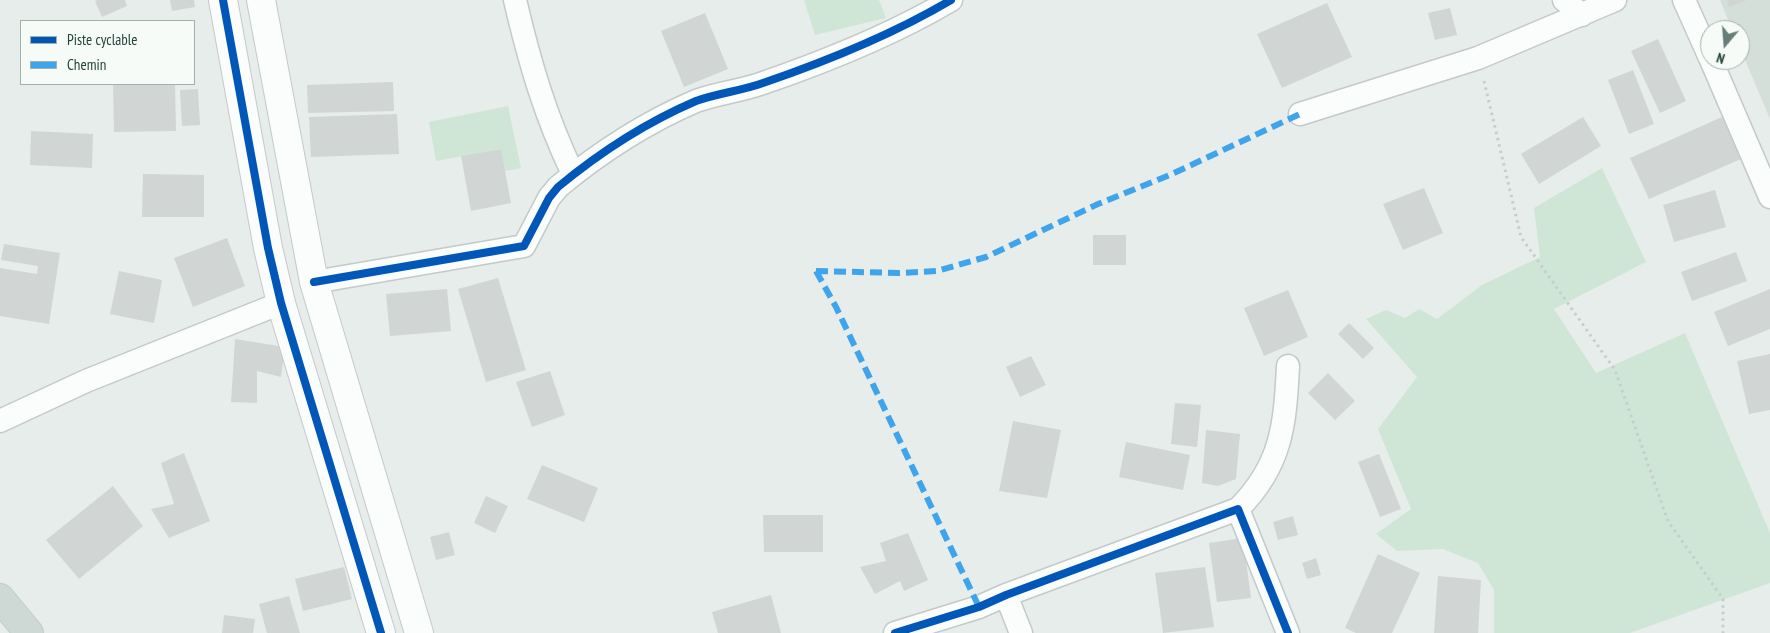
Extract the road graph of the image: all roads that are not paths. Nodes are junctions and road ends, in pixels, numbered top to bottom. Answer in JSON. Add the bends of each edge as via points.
{"nodes":[{"id":1,"x":223,"y":0,"type":"edge"},
{"id":2,"x":261,"y":0,"type":"edge"},
{"id":3,"x":515,"y":0,"type":"edge"},
{"id":4,"x":951,"y":0,"type":"edge"},
{"id":5,"x":1564,"y":0,"type":"edge"},
{"id":6,"x":1615,"y":0,"type":"edge"},
{"id":7,"x":1684,"y":0,"type":"edge"},
{"id":8,"x":1582,"y":15,"type":"junction"},
{"id":9,"x":1700,"y":36,"type":"edge"},
{"id":10,"x":1715,"y":70,"type":"edge"},
{"id":11,"x":1300,"y":114,"type":"dead end"},
{"id":12,"x":573,"y":174,"type":"junction"},
{"id":13,"x":1770,"y":197,"type":"edge"},
{"id":14,"x":314,"y":282,"type":"junction"},
{"id":15,"x":281,"y":303,"type":"junction"},
{"id":16,"x":1288,"y":366,"type":"dead end"},
{"id":17,"x":0,"y":421,"type":"edge"},
{"id":18,"x":1238,"y":509,"type":"junction"},
{"id":19,"x":1006,"y":595,"type":"junction"},
{"id":20,"x":0,"y":598,"type":"edge"},
{"id":21,"x":29,"y":633,"type":"edge"},
{"id":22,"x":381,"y":633,"type":"edge"},
{"id":23,"x":419,"y":633,"type":"edge"},
{"id":24,"x":896,"y":633,"type":"edge"},
{"id":25,"x":1021,"y":633,"type":"edge"},
{"id":26,"x":1288,"y":633,"type":"edge"}],
"edges":[{"from":1,"to":15,"type":"street"},
{"from":2,"to":14,"type":"street"},
{"from":3,"to":12,"type":"street","via":[[534,79]]},
{"from":4,"to":12,"type":"street","via":[[920,18],[840,54],[761,84],[698,101],[662,117]]},
{"from":5,"to":8,"type":"street"},
{"from":6,"to":8,"type":"street"},
{"from":7,"to":9,"type":"street"},
{"from":8,"to":11,"type":"street","via":[[1478,58]]},
{"from":10,"to":13,"type":"street"},
{"from":12,"to":14,"type":"street","via":[[549,198],[527,243],[520,247]]},
{"from":14,"to":23,"type":"street"},
{"from":15,"to":17,"type":"street","via":[[86,381]]},
{"from":15,"to":22,"type":"street"},
{"from":16,"to":18,"type":"street","via":[[1280,440],[1266,476]]},
{"from":18,"to":19,"type":"street"},
{"from":18,"to":26,"type":"street"},
{"from":19,"to":24,"type":"street","via":[[979,607]]},
{"from":19,"to":25,"type":"street"},
{"from":20,"to":21,"type":"main road"}]}
